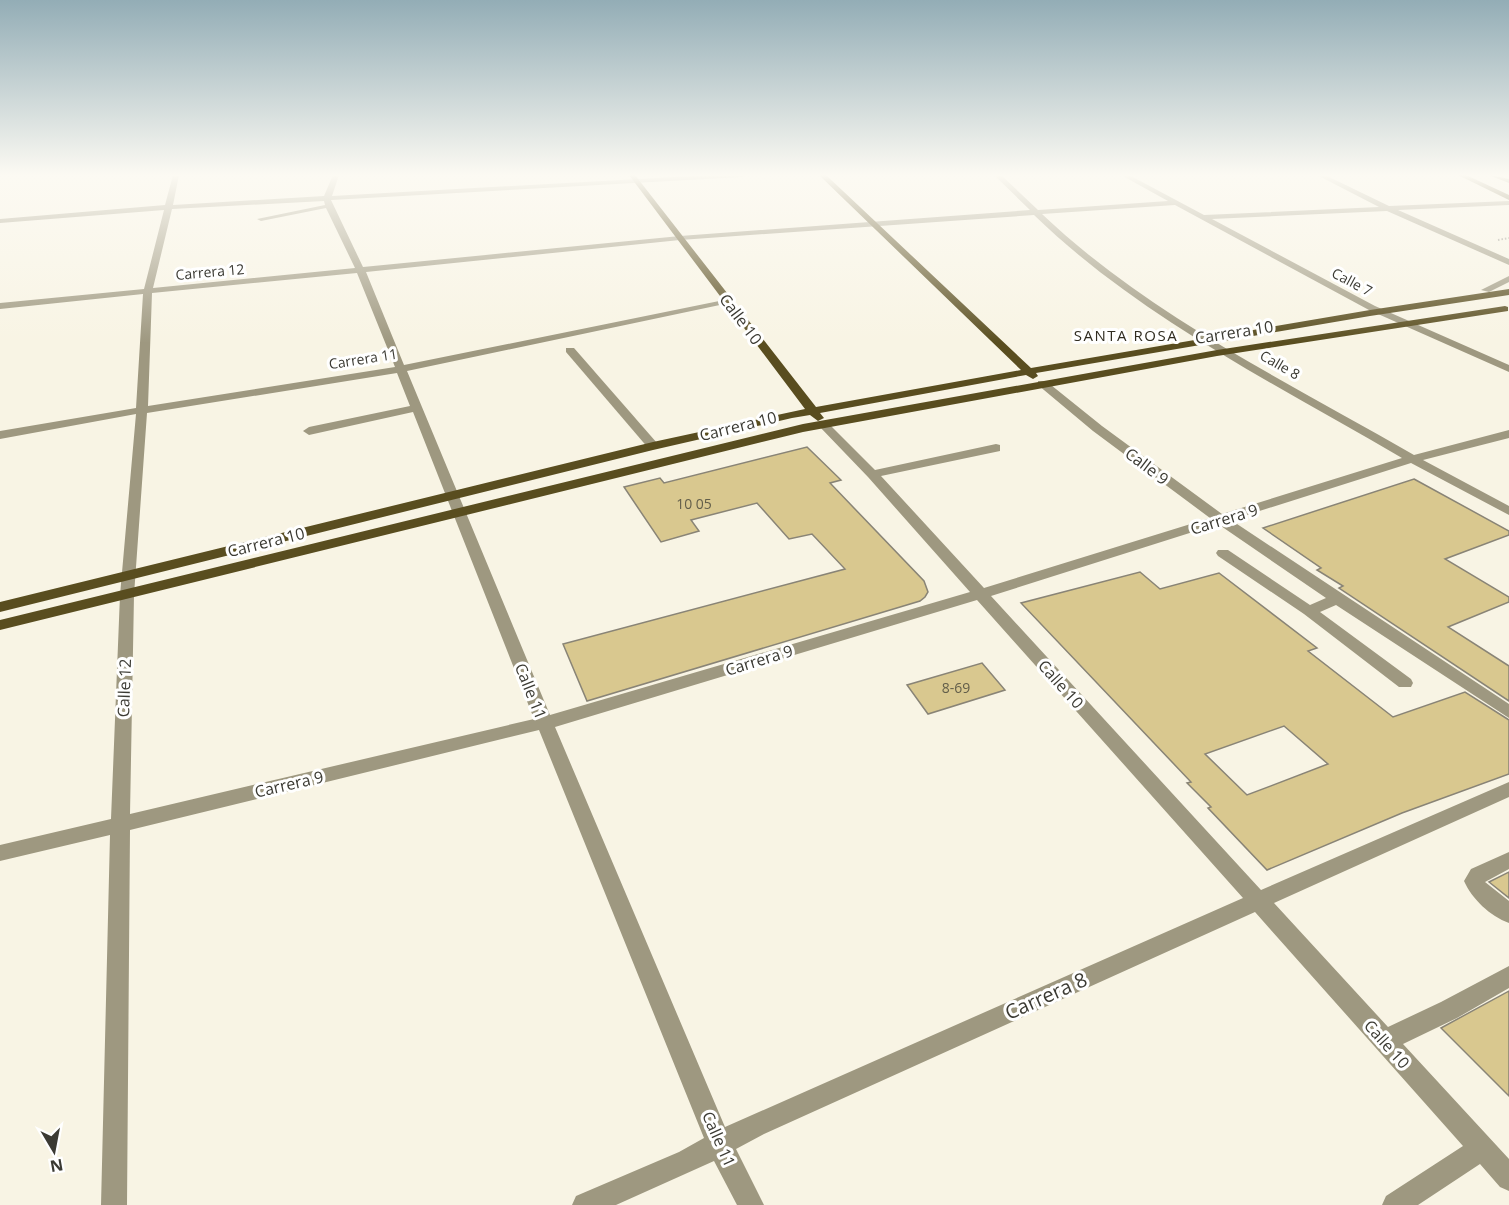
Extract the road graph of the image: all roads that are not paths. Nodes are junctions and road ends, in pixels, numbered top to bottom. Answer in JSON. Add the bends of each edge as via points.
{"nodes":[{"id":1,"x":163,"y":231,"type":"edge"},
{"id":2,"x":342,"y":231,"type":"edge"},
{"id":3,"x":675,"y":231,"type":"edge"},
{"id":4,"x":768,"y":231,"type":"edge"},
{"id":5,"x":883,"y":231,"type":"edge"},
{"id":6,"x":1054,"y":231,"type":"edge"},
{"id":7,"x":1229,"y":231,"type":"edge"},
{"id":8,"x":1439,"y":231,"type":"edge"},
{"id":9,"x":680,"y":238,"type":"junction"},
{"id":10,"x":1509,"y":262,"type":"edge"},
{"id":11,"x":361,"y":271,"type":"junction"},
{"id":12,"x":1509,"y":279,"type":"edge"},
{"id":13,"x":1509,"y":286,"type":"edge"},
{"id":14,"x":1486,"y":290,"type":"junction"},
{"id":15,"x":148,"y":291,"type":"junction"},
{"id":16,"x":1509,"y":292,"type":"edge"},
{"id":17,"x":1469,"y":298,"type":"junction"},
{"id":18,"x":729,"y":302,"type":"junction"},
{"id":19,"x":0,"y":306,"type":"edge"},
{"id":20,"x":1507,"y":309,"type":"edge"},
{"id":21,"x":1379,"y":312,"type":"junction"},
{"id":22,"x":1405,"y":324,"type":"junction"},
{"id":23,"x":1209,"y":341,"type":"junction"},
{"id":24,"x":570,"y":350,"type":"dead end"},
{"id":25,"x":1227,"y":351,"type":"junction"},
{"id":26,"x":401,"y":369,"type":"junction"},
{"id":27,"x":1509,"y":369,"type":"edge"},
{"id":28,"x":1028,"y":372,"type":"junction"},
{"id":29,"x":1042,"y":383,"type":"junction"},
{"id":30,"x":417,"y":408,"type":"junction"},
{"id":31,"x":142,"y":410,"type":"junction"},
{"id":32,"x":812,"y":411,"type":"junction"},
{"id":33,"x":824,"y":424,"type":"junction"},
{"id":34,"x":309,"y":431,"type":"dead end"},
{"id":35,"x":1509,"y":434,"type":"edge"},
{"id":36,"x":0,"y":435,"type":"edge"},
{"id":37,"x":653,"y":446,"type":"junction"},
{"id":38,"x":996,"y":448,"type":"dead end"},
{"id":39,"x":1412,"y":459,"type":"junction"},
{"id":40,"x":872,"y":474,"type":"junction"},
{"id":41,"x":456,"y":504,"type":"junction"},
{"id":42,"x":1509,"y":511,"type":"edge"},
{"id":43,"x":1221,"y":520,"type":"junction"},
{"id":44,"x":1223,"y":553,"type":"dead end"},
{"id":45,"x":129,"y":574,"type":"junction"},
{"id":46,"x":980,"y":594,"type":"junction"},
{"id":47,"x":127,"y":595,"type":"junction"},
{"id":48,"x":1338,"y":598,"type":"junction"},
{"id":49,"x":0,"y":607,"type":"edge"},
{"id":50,"x":1309,"y":611,"type":"junction"},
{"id":51,"x":0,"y":625,"type":"edge"},
{"id":52,"x":1406,"y":684,"type":"dead end"},
{"id":53,"x":1509,"y":712,"type":"edge"},
{"id":54,"x":544,"y":722,"type":"junction"},
{"id":55,"x":1509,"y":789,"type":"edge"},
{"id":56,"x":120,"y":824,"type":"junction"},
{"id":57,"x":0,"y":853,"type":"edge"},
{"id":58,"x":1509,"y":860,"type":"edge"},
{"id":59,"x":1256,"y":901,"type":"junction"},
{"id":60,"x":1509,"y":914,"type":"edge"},
{"id":61,"x":1509,"y":976,"type":"edge"},
{"id":62,"x":1384,"y":1041,"type":"junction"},
{"id":63,"x":719,"y":1143,"type":"junction"},
{"id":64,"x":1482,"y":1148,"type":"junction"},
{"id":65,"x":1509,"y":1178,"type":"edge"},
{"id":66,"x":114,"y":1205,"type":"edge"},
{"id":67,"x":585,"y":1205,"type":"edge"},
{"id":68,"x":751,"y":1205,"type":"edge"},
{"id":69,"x":1395,"y":1205,"type":"edge"}],
"edges":[{"from":1,"to":15,"type":"street","name":"Calle 12"},
{"from":2,"to":11,"type":"street","name":"Calle 11"},
{"from":3,"to":9,"type":"main road","name":"Calle 10"},
{"from":4,"to":9,"type":"street","name":"Carrera 12"},
{"from":5,"to":28,"type":"main road","name":"Calle 9"},
{"from":6,"to":23,"type":"street","name":"Calle 8","via":[[1118,282]]},
{"from":7,"to":21,"type":"street","name":"Calle 7"},
{"from":8,"to":10,"type":"street"},
{"from":9,"to":11,"type":"street","name":"Carrera 12"},
{"from":9,"to":18,"type":"main road","name":"Calle 10"},
{"from":11,"to":15,"type":"street","name":"Carrera 12"},
{"from":11,"to":26,"type":"street","name":"Calle 11"},
{"from":12,"to":14,"type":"street"},
{"from":13,"to":14,"type":"main road"},
{"from":14,"to":17,"type":"main road"},
{"from":15,"to":19,"type":"street","name":"Carrera 12"},
{"from":15,"to":31,"type":"street","name":"Calle 12"},
{"from":16,"to":17,"type":"main road"},
{"from":17,"to":21,"type":"main road","name":"Carrera 10"},
{"from":18,"to":26,"type":"street","name":"Carrera 11"},
{"from":18,"to":32,"type":"main road","name":"Calle 10"},
{"from":20,"to":22,"type":"main road","name":"Carrera 10"},
{"from":21,"to":22,"type":"street","name":"Calle 7"},
{"from":21,"to":23,"type":"main road","name":"Carrera 10"},
{"from":22,"to":25,"type":"main road","name":"Carrera 10"},
{"from":22,"to":27,"type":"street","name":"Calle 7"},
{"from":23,"to":25,"type":"street","name":"Calle 8"},
{"from":23,"to":28,"type":"main road","name":"Carrera 10"},
{"from":24,"to":37,"type":"street"},
{"from":25,"to":29,"type":"main road","name":"Carrera 10"},
{"from":25,"to":39,"type":"street","name":"Calle 8"},
{"from":26,"to":30,"type":"street","name":"Calle 11"},
{"from":26,"to":31,"type":"street","name":"Carrera 11"},
{"from":28,"to":29,"type":"main road","name":"Calle 9"},
{"from":28,"to":32,"type":"main road","name":"Carrera 10"},
{"from":29,"to":33,"type":"main road","name":"Carrera 10"},
{"from":29,"to":43,"type":"street","name":"Calle 9"},
{"from":30,"to":34,"type":"street"},
{"from":30,"to":41,"type":"street","name":"Calle 11"},
{"from":31,"to":36,"type":"street","name":"Carrera 11"},
{"from":31,"to":45,"type":"street","name":"Calle 12"},
{"from":32,"to":33,"type":"main road","name":"Calle 10"},
{"from":32,"to":37,"type":"main road","name":"Carrera 10"},
{"from":33,"to":40,"type":"street","name":"Calle 10"},
{"from":33,"to":41,"type":"main road","name":"Carrera 10"},
{"from":35,"to":39,"type":"street","name":"Carrera 9"},
{"from":37,"to":41,"type":"main road","name":"Carrera 10"},
{"from":38,"to":40,"type":"street"},
{"from":39,"to":42,"type":"street","name":"Calle 8"},
{"from":39,"to":43,"type":"street","name":"Carrera 9"},
{"from":40,"to":46,"type":"street","name":"Calle 10"},
{"from":41,"to":45,"type":"main road","name":"Carrera 10"},
{"from":41,"to":47,"type":"main road","name":"Carrera 10"},
{"from":41,"to":54,"type":"street","name":"Calle 11"},
{"from":43,"to":46,"type":"street","name":"Carrera 9"},
{"from":43,"to":48,"type":"street","name":"Calle 9"},
{"from":44,"to":50,"type":"street"},
{"from":45,"to":47,"type":"street","name":"Calle 12"},
{"from":45,"to":49,"type":"main road","name":"Carrera 10"},
{"from":46,"to":54,"type":"street","name":"Carrera 9"},
{"from":46,"to":59,"type":"street","name":"Calle 10"},
{"from":47,"to":51,"type":"main road","name":"Carrera 10"},
{"from":47,"to":56,"type":"street","name":"Calle 12"},
{"from":48,"to":50,"type":"street"},
{"from":48,"to":53,"type":"street","name":"Calle 9"},
{"from":50,"to":52,"type":"street"},
{"from":54,"to":56,"type":"street","name":"Carrera 9"},
{"from":54,"to":63,"type":"street","name":"Calle 11"},
{"from":55,"to":59,"type":"street","name":"Carrera 8"},
{"from":56,"to":57,"type":"street","name":"Carrera 9"},
{"from":56,"to":66,"type":"street","name":"Calle 12"},
{"from":58,"to":60,"type":"street","via":[[1478,875],[1474,881],[1478,889]]},
{"from":59,"to":62,"type":"street","name":"Calle 10"},
{"from":59,"to":63,"type":"street","name":"Carrera 8"},
{"from":61,"to":62,"type":"street"},
{"from":62,"to":64,"type":"street","name":"Calle 10"},
{"from":63,"to":67,"type":"street","name":"Carrera 8","via":[[688,1161]]},
{"from":63,"to":68,"type":"street","name":"Calle 11"},
{"from":64,"to":65,"type":"street","name":"Calle 10"},
{"from":64,"to":69,"type":"street"}]}
